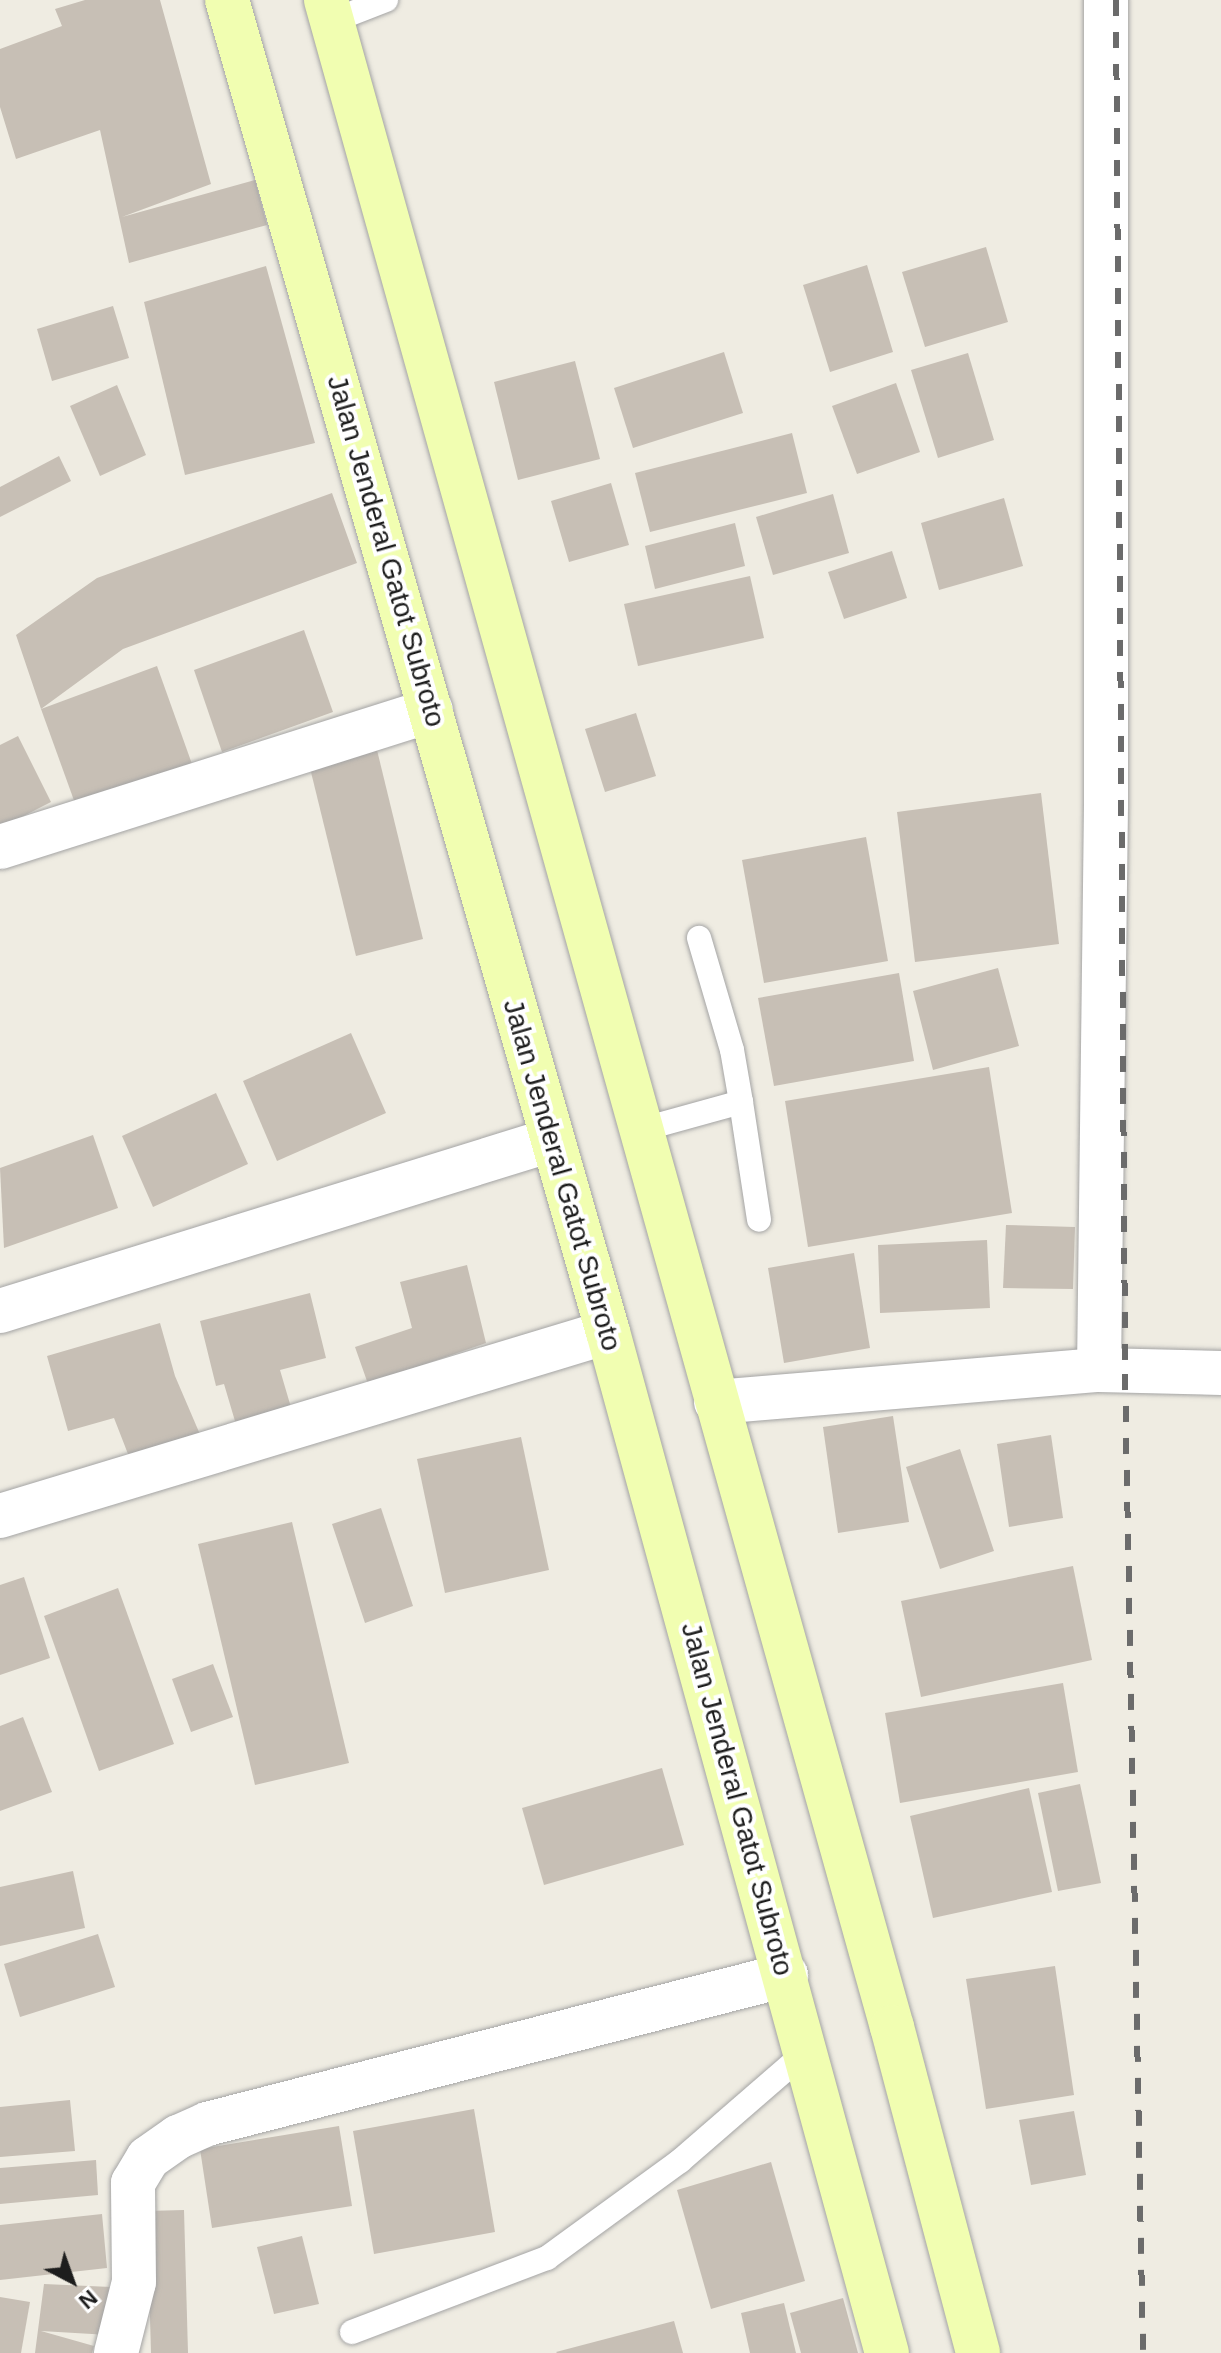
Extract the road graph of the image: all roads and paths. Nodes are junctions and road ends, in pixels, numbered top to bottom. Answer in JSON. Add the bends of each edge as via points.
{"nodes":[{"id":1,"x":227,"y":0,"type":"edge"},
{"id":2,"x":386,"y":0,"type":"edge"},
{"id":3,"x":1106,"y":0,"type":"edge"},
{"id":4,"x":329,"y":10,"type":"edge"},
{"id":5,"x":431,"y":710,"type":"junction"},
{"id":6,"x":0,"y":847,"type":"edge"},
{"id":7,"x":699,"y":938,"type":"dead end"},
{"id":8,"x":741,"y":1102,"type":"junction"},
{"id":9,"x":640,"y":1130,"type":"junction"},
{"id":10,"x":551,"y":1140,"type":"junction"},
{"id":11,"x":759,"y":1220,"type":"dead end"},
{"id":12,"x":0,"y":1311,"type":"edge"},
{"id":13,"x":608,"y":1332,"type":"junction"},
{"id":14,"x":1099,"y":1370,"type":"junction"},
{"id":15,"x":1221,"y":1373,"type":"edge"},
{"id":16,"x":716,"y":1402,"type":"junction"},
{"id":17,"x":0,"y":1516,"type":"edge"},
{"id":18,"x":786,"y":1975,"type":"junction"},
{"id":19,"x":807,"y":2051,"type":"junction"},
{"id":20,"x":352,"y":2332,"type":"dead end"},
{"id":21,"x":116,"y":2353,"type":"edge"},
{"id":22,"x":887,"y":2353,"type":"edge"},
{"id":23,"x":978,"y":2353,"type":"edge"}],
"edges":[{"from":1,"to":5,"type":"main road","name":"Jalan Jenderal Gatot Subroto"},
{"from":2,"to":4,"type":"lane"},
{"from":3,"to":14,"type":"street","via":[[1106,804]]},
{"from":4,"to":9,"type":"main road"},
{"from":5,"to":6,"type":"street"},
{"from":5,"to":10,"type":"main road","name":"Jalan Jenderal Gatot Subroto"},
{"from":7,"to":8,"type":"lane","via":[[732,1050]]},
{"from":8,"to":9,"type":"lane"},
{"from":8,"to":11,"type":"lane"},
{"from":9,"to":16,"type":"main road"},
{"from":10,"to":12,"type":"street"},
{"from":10,"to":13,"type":"main road","name":"Jalan Jenderal Gatot Subroto"},
{"from":13,"to":17,"type":"street"},
{"from":13,"to":18,"type":"main road","name":"Jalan Jenderal Gatot Subroto"},
{"from":14,"to":15,"type":"street"},
{"from":14,"to":16,"type":"street"},
{"from":16,"to":23,"type":"main road"},
{"from":18,"to":19,"type":"main road","name":"Jalan Jenderal Gatot Subroto"},
{"from":18,"to":21,"type":"street","via":[[207,2124],[178,2137],[148,2158],[133,2183],[134,2282]]},
{"from":19,"to":20,"type":"lane","via":[[680,2161],[547,2258]]},
{"from":19,"to":22,"type":"main road","name":"Jalan Jenderal Gatot Subroto"}]}
